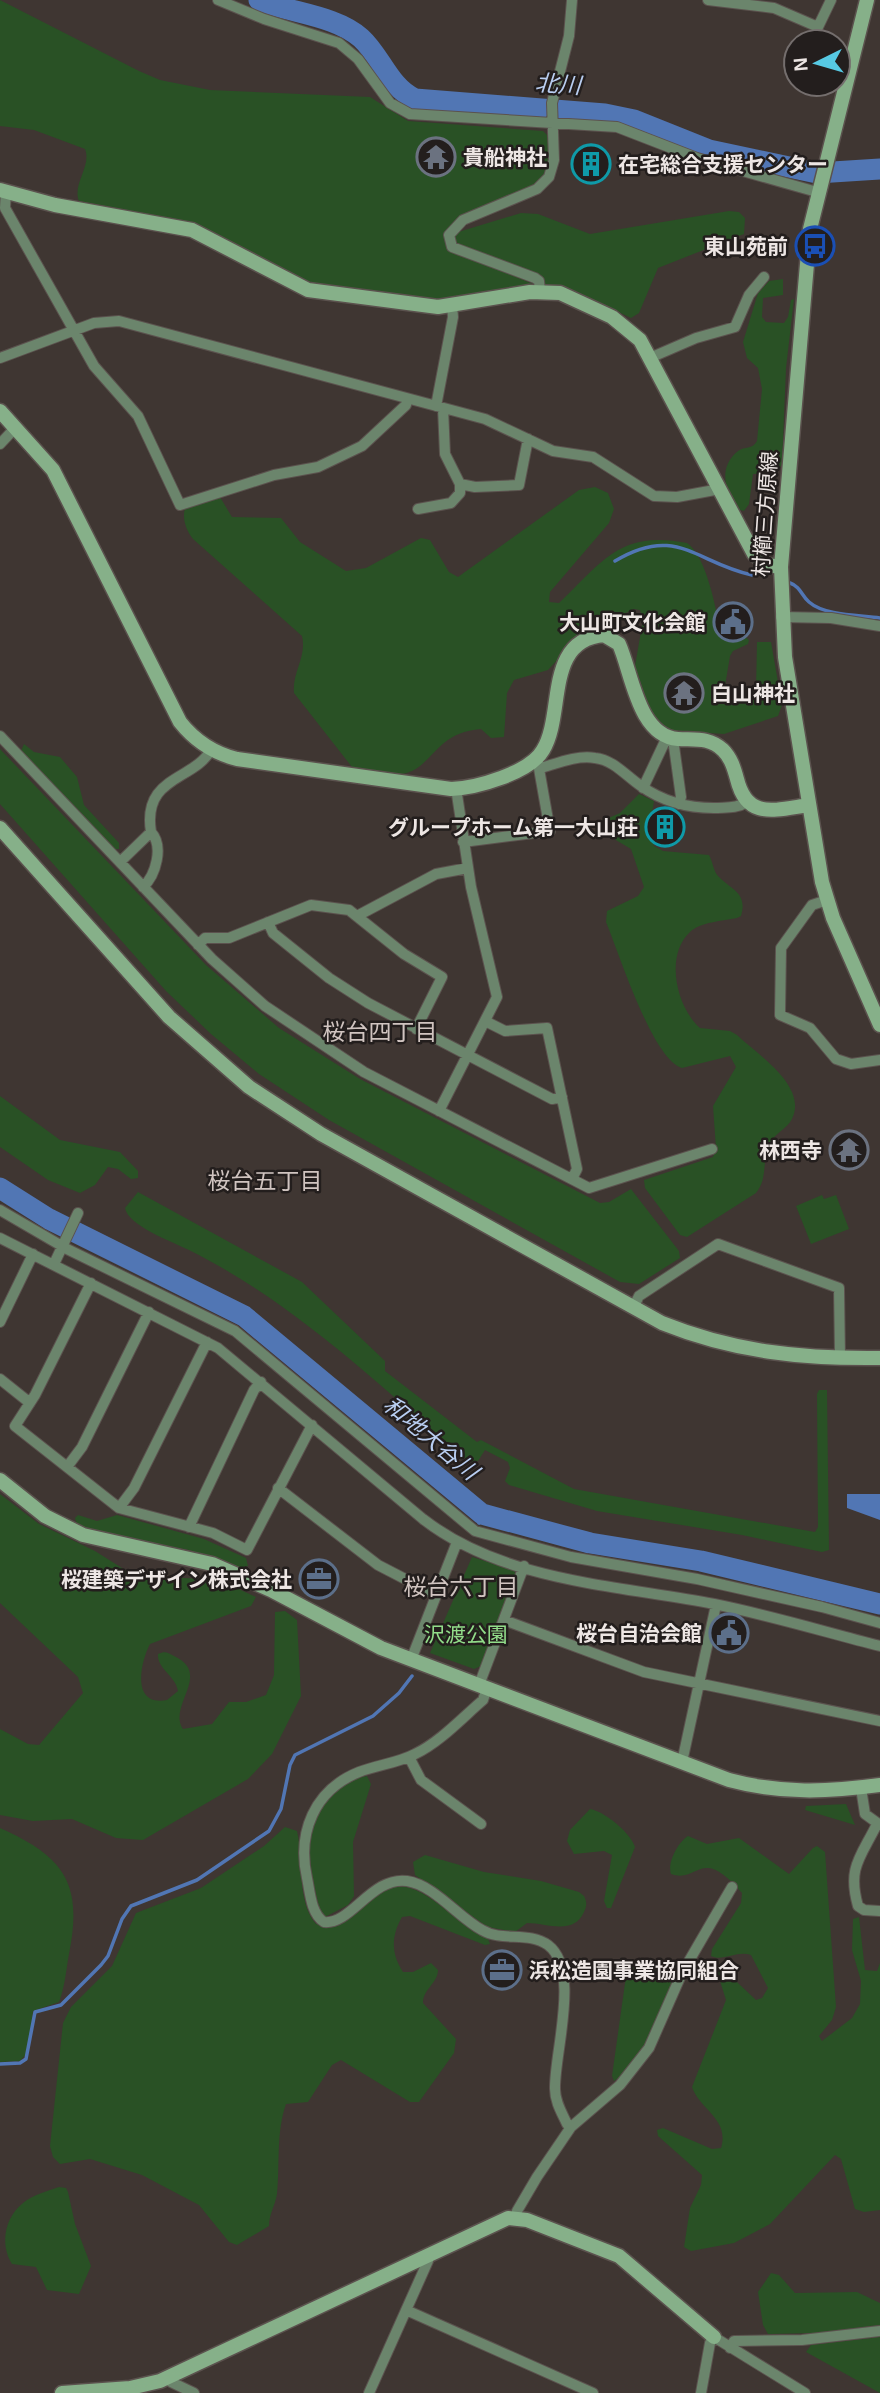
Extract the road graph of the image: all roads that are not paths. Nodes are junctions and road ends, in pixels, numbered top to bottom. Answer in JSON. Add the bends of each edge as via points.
{"nodes":[{"id":1,"x":218,"y":0,"type":"edge"},
{"id":2,"x":572,"y":0,"type":"edge"},
{"id":3,"x":708,"y":0,"type":"edge"},
{"id":4,"x":831,"y":0,"type":"edge"},
{"id":5,"x":867,"y":0,"type":"edge"},
{"id":6,"x":550,"y":120,"type":"junction"},
{"id":7,"x":818,"y":188,"type":"junction"},
{"id":8,"x":3,"y":191,"type":"edge"},
{"id":9,"x":764,"y":276,"type":"dead end"},
{"id":10,"x":540,"y":291,"type":"junction"},
{"id":11,"x":452,"y":306,"type":"junction"},
{"id":12,"x":74,"y":330,"type":"junction"},
{"id":13,"x":652,"y":357,"type":"junction"},
{"id":14,"x":0,"y":358,"type":"edge"},
{"id":15,"x":407,"y":399,"type":"junction"},
{"id":16,"x":440,"y":407,"type":"junction"},
{"id":17,"x":0,"y":411,"type":"edge"},
{"id":18,"x":16,"y":427,"type":"junction"},
{"id":19,"x":528,"y":439,"type":"junction"},
{"id":20,"x":0,"y":444,"type":"edge"},
{"id":21,"x":460,"y":484,"type":"junction"},
{"id":22,"x":720,"y":489,"type":"junction"},
{"id":23,"x":418,"y":509,"type":"dead end"},
{"id":24,"x":781,"y":567,"type":"junction"},
{"id":25,"x":781,"y":617,"type":"junction"},
{"id":26,"x":880,"y":626,"type":"edge"},
{"id":27,"x":0,"y":736,"type":"edge"},
{"id":28,"x":670,"y":738,"type":"junction"},
{"id":29,"x":211,"y":750,"type":"junction"},
{"id":30,"x":538,"y":764,"type":"junction"},
{"id":31,"x":456,"y":788,"type":"junction"},
{"id":32,"x":643,"y":788,"type":"junction"},
{"id":33,"x":745,"y":803,"type":"junction"},
{"id":34,"x":679,"y":804,"type":"junction"},
{"id":35,"x":809,"y":805,"type":"junction"},
{"id":36,"x":0,"y":828,"type":"edge"},
{"id":37,"x":151,"y":832,"type":"junction"},
{"id":38,"x":463,"y":842,"type":"junction"},
{"id":39,"x":120,"y":862,"type":"junction"},
{"id":40,"x":468,"y":868,"type":"junction"},
{"id":41,"x":143,"y":887,"type":"junction"},
{"id":42,"x":827,"y":901,"type":"junction"},
{"id":43,"x":357,"y":916,"type":"junction"},
{"id":44,"x":268,"y":922,"type":"junction"},
{"id":45,"x":198,"y":945,"type":"junction"},
{"id":46,"x":485,"y":1021,"type":"junction"},
{"id":47,"x":880,"y":1025,"type":"edge"},
{"id":48,"x":416,"y":1029,"type":"junction"},
{"id":49,"x":467,"y":1056,"type":"junction"},
{"id":50,"x":880,"y":1060,"type":"edge"},
{"id":51,"x":562,"y":1097,"type":"junction"},
{"id":52,"x":439,"y":1111,"type":"junction"},
{"id":53,"x":712,"y":1149,"type":"dead end"},
{"id":54,"x":572,"y":1179,"type":"junction"},
{"id":55,"x":0,"y":1210,"type":"edge"},
{"id":56,"x":78,"y":1214,"type":"dead end"},
{"id":57,"x":0,"y":1238,"type":"edge"},
{"id":58,"x":63,"y":1245,"type":"junction"},
{"id":59,"x":33,"y":1254,"type":"junction"},
{"id":60,"x":54,"y":1265,"type":"junction"},
{"id":61,"x":91,"y":1283,"type":"junction"},
{"id":62,"x":633,"y":1308,"type":"junction"},
{"id":63,"x":149,"y":1312,"type":"junction"},
{"id":64,"x":0,"y":1322,"type":"edge"},
{"id":65,"x":207,"y":1342,"type":"junction"},
{"id":66,"x":840,"y":1358,"type":"junction"},
{"id":67,"x":880,"y":1358,"type":"edge"},
{"id":68,"x":0,"y":1380,"type":"edge"},
{"id":69,"x":261,"y":1382,"type":"junction"},
{"id":70,"x":30,"y":1403,"type":"junction"},
{"id":71,"x":312,"y":1425,"type":"junction"},
{"id":72,"x":67,"y":1467,"type":"junction"},
{"id":73,"x":0,"y":1480,"type":"edge"},
{"id":74,"x":278,"y":1488,"type":"junction"},
{"id":75,"x":119,"y":1508,"type":"junction"},
{"id":76,"x":188,"y":1527,"type":"junction"},
{"id":77,"x":457,"y":1542,"type":"junction"},
{"id":78,"x":524,"y":1566,"type":"junction"},
{"id":79,"x":436,"y":1595,"type":"junction"},
{"id":80,"x":716,"y":1605,"type":"junction"},
{"id":81,"x":504,"y":1620,"type":"junction"},
{"id":82,"x":880,"y":1623,"type":"edge"},
{"id":83,"x":880,"y":1646,"type":"edge"},
{"id":84,"x":411,"y":1660,"type":"junction"},
{"id":85,"x":700,"y":1684,"type":"junction"},
{"id":86,"x":483,"y":1687,"type":"junction"},
{"id":87,"x":880,"y":1721,"type":"edge"},
{"id":88,"x":409,"y":1757,"type":"junction"},
{"id":89,"x":682,"y":1762,"type":"junction"},
{"id":90,"x":880,"y":1785,"type":"edge"},
{"id":91,"x":861,"y":1788,"type":"junction"},
{"id":92,"x":481,"y":1824,"type":"dead end"},
{"id":93,"x":878,"y":1825,"type":"edge"},
{"id":94,"x":732,"y":1888,"type":"dead end"},
{"id":95,"x":880,"y":1911,"type":"edge"},
{"id":96,"x":571,"y":2127,"type":"junction"},
{"id":97,"x":517,"y":2217,"type":"junction"},
{"id":98,"x":425,"y":2256,"type":"junction"},
{"id":99,"x":406,"y":2310,"type":"junction"},
{"id":100,"x":880,"y":2331,"type":"edge"},
{"id":101,"x":714,"y":2337,"type":"junction"},
{"id":102,"x":730,"y":2348,"type":"junction"},
{"id":103,"x":168,"y":2377,"type":"junction"},
{"id":104,"x":62,"y":2393,"type":"edge"},
{"id":105,"x":194,"y":2393,"type":"edge"},
{"id":106,"x":369,"y":2393,"type":"edge"},
{"id":107,"x":593,"y":2393,"type":"edge"},
{"id":108,"x":701,"y":2393,"type":"edge"},
{"id":109,"x":805,"y":2393,"type":"edge"}],
"edges":[{"from":1,"to":6,"type":"street","via":[[339,43],[358,59],[390,103],[410,114]]},
{"from":2,"to":6,"type":"street","via":[[569,36]]},
{"from":3,"to":4,"type":"street","via":[[774,8],[818,27]]},
{"from":5,"to":7,"type":"street","name":"村櫛三方原線"},
{"from":6,"to":7,"type":"street","via":[[617,127],[697,158]]},
{"from":6,"to":10,"type":"street","via":[[553,169],[544,184],[463,220],[449,234],[452,247],[535,278]]},
{"from":7,"to":24,"type":"street","name":"村櫛三方原線","via":[[804,273]]},
{"from":8,"to":11,"type":"street","via":[[192,230],[308,290]]},
{"from":8,"to":12,"type":"street","via":[[5,208]]},
{"from":9,"to":13,"type":"street","via":[[749,295],[735,327]]},
{"from":10,"to":11,"type":"street"},
{"from":10,"to":13,"type":"street","via":[[570,296],[612,317],[634,333]]},
{"from":11,"to":16,"type":"street"},
{"from":12,"to":14,"type":"street"},
{"from":12,"to":15,"type":"street","via":[[107,321],[132,324]]},
{"from":12,"to":15,"type":"street","via":[[102,377],[138,416],[180,505],[340,457],[362,446]]},
{"from":13,"to":22,"type":"street"},
{"from":15,"to":16,"type":"street"},
{"from":16,"to":19,"type":"street","via":[[493,422]]},
{"from":16,"to":21,"type":"street","via":[[445,454]]},
{"from":17,"to":18,"type":"street"},
{"from":18,"to":20,"type":"street"},
{"from":18,"to":29,"type":"street","via":[[52,470],[180,722]]},
{"from":19,"to":21,"type":"street","via":[[519,485]]},
{"from":19,"to":22,"type":"street","via":[[553,451],[593,457],[654,496]]},
{"from":21,"to":23,"type":"street","via":[[455,501]]},
{"from":22,"to":24,"type":"street","via":[[757,559]]},
{"from":24,"to":25,"type":"street","name":"村櫛三方原線"},
{"from":25,"to":26,"type":"street","via":[[831,618]]},
{"from":25,"to":35,"type":"street","name":"村櫛三方原線"},
{"from":27,"to":39,"type":"street"},
{"from":28,"to":30,"type":"street","via":[[649,723],[619,644],[610,636],[594,636],[579,644],[562,667]]},
{"from":28,"to":32,"type":"street"},
{"from":28,"to":33,"type":"street","via":[[705,740],[720,747],[731,760]]},
{"from":28,"to":34,"type":"street"},
{"from":29,"to":31,"type":"street","via":[[237,759]]},
{"from":29,"to":37,"type":"street","via":[[166,783],[148,816]]},
{"from":30,"to":31,"type":"street","via":[[484,784]]},
{"from":30,"to":32,"type":"street","via":[[594,758],[612,763]]},
{"from":30,"to":38,"type":"street","via":[[550,831]]},
{"from":31,"to":38,"type":"street"},
{"from":32,"to":34,"type":"street"},
{"from":33,"to":34,"type":"street","via":[[708,808]]},
{"from":33,"to":35,"type":"street","via":[[756,809]]},
{"from":35,"to":42,"type":"street","name":"村櫛三方原線"},
{"from":36,"to":62,"type":"street","via":[[154,1002],[232,1074],[321,1134]]},
{"from":37,"to":39,"type":"street"},
{"from":37,"to":41,"type":"street","via":[[158,849],[150,881]]},
{"from":38,"to":40,"type":"street"},
{"from":39,"to":41,"type":"street"},
{"from":40,"to":43,"type":"street","via":[[436,874]]},
{"from":40,"to":46,"type":"street","via":[[497,997]]},
{"from":41,"to":45,"type":"street"},
{"from":42,"to":47,"type":"street","name":"村櫛三方原線"},
{"from":42,"to":50,"type":"street","via":[[812,905],[781,948],[780,1015],[810,1028],[836,1059],[851,1064]]},
{"from":43,"to":44,"type":"street","via":[[349,910],[311,905]]},
{"from":43,"to":48,"type":"street","via":[[442,977]]},
{"from":44,"to":45,"type":"street","via":[[229,938],[205,937]]},
{"from":44,"to":48,"type":"street","via":[[273,933],[330,978]]},
{"from":45,"to":52,"type":"street","via":[[303,1035]]},
{"from":46,"to":49,"type":"street"},
{"from":46,"to":51,"type":"street","via":[[505,1031],[547,1028]]},
{"from":48,"to":49,"type":"street"},
{"from":49,"to":51,"type":"street","via":[[552,1099]]},
{"from":49,"to":52,"type":"street"},
{"from":51,"to":54,"type":"street","via":[[577,1169]]},
{"from":52,"to":54,"type":"street"},
{"from":53,"to":54,"type":"street","via":[[589,1188]]},
{"from":55,"to":58,"type":"street"},
{"from":56,"to":58,"type":"street"},
{"from":57,"to":59,"type":"street"},
{"from":58,"to":60,"type":"street"},
{"from":58,"to":82,"type":"street","via":[[241,1336],[475,1531],[571,1557],[710,1581]]},
{"from":59,"to":60,"type":"street"},
{"from":59,"to":64,"type":"street"},
{"from":60,"to":61,"type":"street"},
{"from":61,"to":63,"type":"street"},
{"from":61,"to":70,"type":"street"},
{"from":62,"to":66,"type":"street","via":[[729,1345],[775,1355]]},
{"from":62,"to":66,"type":"street","via":[[639,1296],[718,1244],[839,1288]]},
{"from":63,"to":65,"type":"street"},
{"from":63,"to":72,"type":"street","via":[[82,1447]]},
{"from":65,"to":69,"type":"street"},
{"from":65,"to":75,"type":"street","via":[[134,1488]]},
{"from":66,"to":67,"type":"street"},
{"from":68,"to":70,"type":"street"},
{"from":69,"to":71,"type":"street"},
{"from":69,"to":76,"type":"street"},
{"from":70,"to":72,"type":"street","via":[[15,1426]]},
{"from":71,"to":74,"type":"street"},
{"from":71,"to":77,"type":"street"},
{"from":72,"to":75,"type":"street"},
{"from":73,"to":84,"type":"street","via":[[70,1530],[111,1544],[212,1564]]},
{"from":74,"to":76,"type":"street","via":[[247,1550]]},
{"from":74,"to":79,"type":"street","via":[[378,1564]]},
{"from":75,"to":76,"type":"street"},
{"from":77,"to":78,"type":"street"},
{"from":77,"to":79,"type":"street"},
{"from":78,"to":80,"type":"street","via":[[585,1582]]},
{"from":78,"to":81,"type":"street"},
{"from":79,"to":84,"type":"street"},
{"from":80,"to":83,"type":"street"},
{"from":80,"to":85,"type":"street"},
{"from":81,"to":85,"type":"street","via":[[631,1669]]},
{"from":81,"to":86,"type":"street"},
{"from":84,"to":86,"type":"street"},
{"from":85,"to":87,"type":"street"},
{"from":85,"to":89,"type":"street"},
{"from":86,"to":88,"type":"street","via":[[483,1700]]},
{"from":86,"to":89,"type":"street"},
{"from":88,"to":92,"type":"street","via":[[421,1780]]},
{"from":88,"to":96,"type":"street","via":[[346,1778],[321,1798],[312,1812],[303,1859],[317,1916],[333,1922],[378,1888],[404,1881],[424,1888],[485,1932],[535,1939],[551,1947],[560,1962],[564,2002],[555,2092]]},
{"from":89,"to":91,"type":"street","via":[[765,1788],[820,1792]]},
{"from":90,"to":91,"type":"street"},
{"from":91,"to":93,"type":"street","via":[[865,1814]]},
{"from":93,"to":95,"type":"street","via":[[858,1856],[853,1874],[858,1906]]},
{"from":94,"to":96,"type":"street","via":[[682,1973],[642,2059],[614,2091]]},
{"from":96,"to":97,"type":"street"},
{"from":97,"to":98,"type":"street"},
{"from":97,"to":101,"type":"street","via":[[626,2261]]},
{"from":98,"to":99,"type":"street","via":[[428,2261]]},
{"from":98,"to":103,"type":"street"},
{"from":99,"to":106,"type":"street"},
{"from":99,"to":107,"type":"street"},
{"from":100,"to":102,"type":"street","via":[[734,2342]]},
{"from":101,"to":102,"type":"street"},
{"from":101,"to":108,"type":"street"},
{"from":102,"to":109,"type":"street"},
{"from":103,"to":104,"type":"street","via":[[130,2388]]},
{"from":103,"to":105,"type":"street"}]}
